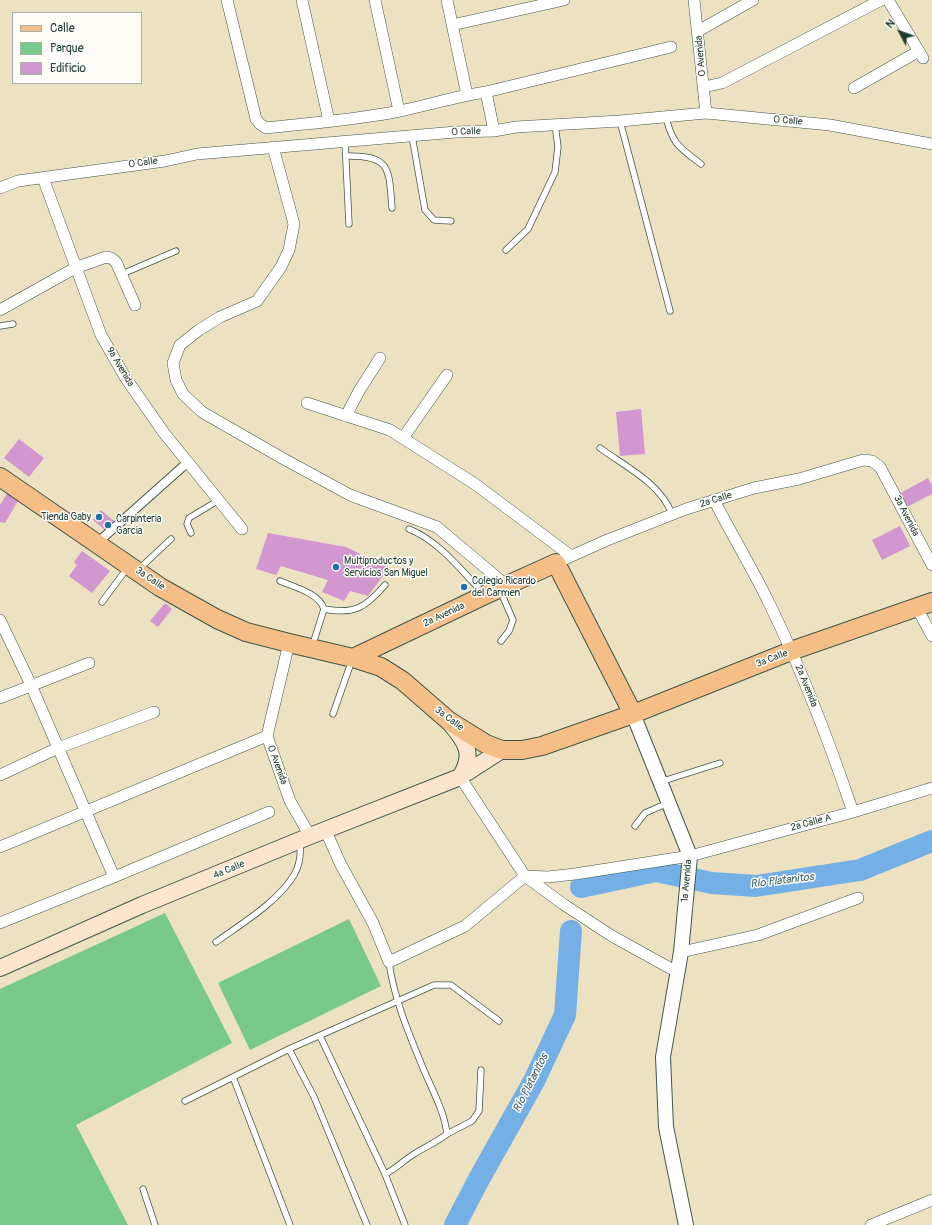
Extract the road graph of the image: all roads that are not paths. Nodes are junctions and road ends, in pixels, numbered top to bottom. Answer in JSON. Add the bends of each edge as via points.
{"nodes":[{"id":1,"x":227,"y":0,"type":"edge"},
{"id":2,"x":302,"y":0,"type":"edge"},
{"id":3,"x":375,"y":0,"type":"edge"},
{"id":4,"x":447,"y":0,"type":"edge"},
{"id":5,"x":564,"y":0,"type":"edge"},
{"id":6,"x":694,"y":0,"type":"edge"},
{"id":7,"x":753,"y":0,"type":"edge"},
{"id":8,"x":881,"y":0,"type":"edge"},
{"id":9,"x":888,"y":0,"type":"edge"},
{"id":10,"x":452,"y":25,"type":"junction"},
{"id":11,"x":698,"y":31,"type":"junction"},
{"id":12,"x":671,"y":47,"type":"dead end"},
{"id":13,"x":704,"y":87,"type":"junction"},
{"id":14,"x":854,"y":88,"type":"dead end"},
{"id":15,"x":486,"y":92,"type":"junction"},
{"id":16,"x":467,"y":95,"type":"junction"},
{"id":17,"x":399,"y":111,"type":"junction"},
{"id":18,"x":706,"y":113,"type":"junction"},
{"id":19,"x":666,"y":117,"type":"junction"},
{"id":20,"x":329,"y":121,"type":"junction"},
{"id":21,"x":620,"y":121,"type":"junction"},
{"id":22,"x":555,"y":124,"type":"junction"},
{"id":23,"x":494,"y":130,"type":"junction"},
{"id":24,"x":412,"y":136,"type":"junction"},
{"id":25,"x":345,"y":141,"type":"junction"},
{"id":26,"x":932,"y":144,"type":"edge"},
{"id":27,"x":273,"y":147,"type":"junction"},
{"id":28,"x":346,"y":156,"type":"junction"},
{"id":29,"x":701,"y":164,"type":"dead end"},
{"id":30,"x":43,"y":178,"type":"junction"},
{"id":31,"x":0,"y":188,"type":"edge"},
{"id":32,"x":392,"y":208,"type":"dead end"},
{"id":33,"x":451,"y":221,"type":"dead end"},
{"id":34,"x":349,"y":224,"type":"dead end"},
{"id":35,"x":506,"y":250,"type":"dead end"},
{"id":36,"x":176,"y":252,"type":"dead end"},
{"id":37,"x":75,"y":268,"type":"junction"},
{"id":38,"x":122,"y":274,"type":"junction"},
{"id":39,"x":135,"y":304,"type":"dead end"},
{"id":40,"x":0,"y":310,"type":"edge"},
{"id":41,"x":670,"y":311,"type":"dead end"},
{"id":42,"x":13,"y":324,"type":"dead end"},
{"id":43,"x":0,"y":326,"type":"edge"},
{"id":44,"x":380,"y":358,"type":"dead end"},
{"id":45,"x":447,"y":375,"type":"dead end"},
{"id":46,"x":307,"y":403,"type":"dead end"},
{"id":47,"x":346,"y":416,"type":"junction"},
{"id":48,"x":403,"y":438,"type":"junction"},
{"id":49,"x":600,"y":448,"type":"dead end"},
{"id":50,"x":188,"y":462,"type":"junction"},
{"id":51,"x":880,"y":467,"type":"joint"},
{"id":52,"x":0,"y":477,"type":"edge"},
{"id":53,"x":218,"y":500,"type":"junction"},
{"id":54,"x":714,"y":500,"type":"junction"},
{"id":55,"x":672,"y":514,"type":"junction"},
{"id":56,"x":242,"y":529,"type":"dead end"},
{"id":57,"x":409,"y":529,"type":"dead end"},
{"id":58,"x":191,"y":533,"type":"dead end"},
{"id":59,"x":171,"y":539,"type":"dead end"},
{"id":60,"x":97,"y":543,"type":"junction"},
{"id":61,"x":564,"y":559,"type":"junction"},
{"id":62,"x":932,"y":565,"type":"edge"},
{"id":63,"x":133,"y":568,"type":"junction"},
{"id":64,"x":280,"y":581,"type":"dead end"},
{"id":65,"x":385,"y":585,"type":"dead end"},
{"id":66,"x":497,"y":589,"type":"junction"},
{"id":67,"x":102,"y":602,"type":"dead end"},
{"id":68,"x":924,"y":605,"type":"edge"},
{"id":69,"x":324,"y":609,"type":"junction"},
{"id":70,"x":0,"y":621,"type":"edge"},
{"id":71,"x":932,"y":636,"type":"edge"},
{"id":72,"x":501,"y":641,"type":"dead end"},
{"id":73,"x":289,"y":644,"type":"junction"},
{"id":74,"x":312,"y":649,"type":"junction"},
{"id":75,"x":791,"y":651,"type":"junction"},
{"id":76,"x":353,"y":658,"type":"junction"},
{"id":77,"x":89,"y":663,"type":"dead end"},
{"id":78,"x":31,"y":685,"type":"junction"},
{"id":79,"x":0,"y":698,"type":"edge"},
{"id":80,"x":154,"y":712,"type":"dead end"},
{"id":81,"x":333,"y":714,"type":"dead end"},
{"id":82,"x":633,"y":714,"type":"junction"},
{"id":83,"x":449,"y":721,"type":"junction"},
{"id":84,"x":267,"y":736,"type":"junction"},
{"id":85,"x":58,"y":748,"type":"junction"},
{"id":86,"x":502,"y":750,"type":"junction"},
{"id":87,"x":720,"y":763,"type":"dead end"},
{"id":88,"x":0,"y":775,"type":"edge"},
{"id":89,"x":460,"y":777,"type":"junction"},
{"id":90,"x":660,"y":782,"type":"junction"},
{"id":91,"x":932,"y":788,"type":"edge"},
{"id":92,"x":669,"y":803,"type":"junction"},
{"id":93,"x":86,"y":810,"type":"junction"},
{"id":94,"x":268,"y":812,"type":"dead end"},
{"id":95,"x":853,"y":812,"type":"junction"},
{"id":96,"x":635,"y":826,"type":"dead end"},
{"id":97,"x":325,"y":829,"type":"junction"},
{"id":98,"x":305,"y":838,"type":"junction"},
{"id":99,"x":0,"y":847,"type":"edge"},
{"id":100,"x":690,"y":858,"type":"junction"},
{"id":101,"x":525,"y":876,"type":"junction"},
{"id":102,"x":114,"y":877,"type":"junction"},
{"id":103,"x":858,"y":898,"type":"dead end"},
{"id":104,"x":0,"y":923,"type":"edge"},
{"id":105,"x":216,"y":942,"type":"dead end"},
{"id":106,"x":681,"y":952,"type":"junction"},
{"id":107,"x":389,"y":962,"type":"junction"},
{"id":108,"x":0,"y":968,"type":"edge"},
{"id":109,"x":677,"y":972,"type":"junction"},
{"id":110,"x":397,"y":1000,"type":"junction"},
{"id":111,"x":499,"y":1021,"type":"dead end"},
{"id":112,"x":320,"y":1036,"type":"junction"},
{"id":113,"x":289,"y":1049,"type":"junction"},
{"id":114,"x":481,"y":1070,"type":"dead end"},
{"id":115,"x":233,"y":1077,"type":"junction"},
{"id":116,"x":185,"y":1101,"type":"dead end"},
{"id":117,"x":447,"y":1134,"type":"junction"},
{"id":118,"x":385,"y":1174,"type":"junction"},
{"id":119,"x":143,"y":1189,"type":"dead end"},
{"id":120,"x":932,"y":1200,"type":"edge"},
{"id":121,"x":155,"y":1225,"type":"edge"},
{"id":122,"x":290,"y":1225,"type":"edge"},
{"id":123,"x":366,"y":1225,"type":"edge"},
{"id":124,"x":405,"y":1225,"type":"edge"},
{"id":125,"x":686,"y":1225,"type":"edge"},
{"id":126,"x":871,"y":1225,"type":"edge"}],
"edges":[{"from":1,"to":20,"type":"street","via":[[256,119],[260,124],[266,128]]},
{"from":2,"to":20,"type":"street"},
{"from":3,"to":17,"type":"street"},
{"from":4,"to":10,"type":"street"},
{"from":5,"to":10,"type":"street"},
{"from":6,"to":11,"type":"street","name":"0 Avenida"},
{"from":7,"to":11,"type":"street"},
{"from":8,"to":13,"type":"street","via":[[722,83]]},
{"from":9,"to":14,"type":"street","via":[[921,55]]},
{"from":10,"to":16,"type":"street"},
{"from":11,"to":13,"type":"street","name":"0 Avenida"},
{"from":12,"to":15,"type":"street"},
{"from":13,"to":18,"type":"street","name":"0 Avenida"},
{"from":15,"to":16,"type":"street"},
{"from":15,"to":23,"type":"street"},
{"from":16,"to":17,"type":"street"},
{"from":17,"to":20,"type":"street"},
{"from":18,"to":19,"type":"street","name":"0 Calle"},
{"from":18,"to":26,"type":"street","name":"0 Calle","via":[[830,124]]},
{"from":19,"to":21,"type":"street","name":"0 Calle"},
{"from":19,"to":29,"type":"lane","via":[[669,131],[677,146]]},
{"from":21,"to":22,"type":"street","name":"0 Calle"},
{"from":21,"to":41,"type":"lane"},
{"from":22,"to":23,"type":"street","name":"0 Calle"},
{"from":22,"to":35,"type":"lane","via":[[558,147],[555,172],[528,229]]},
{"from":23,"to":24,"type":"street","name":"0 Calle"},
{"from":24,"to":25,"type":"street","name":"0 Calle"},
{"from":24,"to":33,"type":"lane","via":[[425,210],[434,220]]},
{"from":25,"to":27,"type":"street","name":"0 Calle"},
{"from":25,"to":28,"type":"lane"},
{"from":27,"to":30,"type":"street","name":"0 Calle","via":[[197,154]]},
{"from":27,"to":66,"type":"street","via":[[294,224],[290,250],[257,301],[220,317],[180,344],[173,363],[176,380],[183,394],[202,412],[350,495],[437,527]]},
{"from":28,"to":32,"type":"lane","via":[[361,156],[381,162],[389,174]]},
{"from":28,"to":34,"type":"lane"},
{"from":30,"to":31,"type":"street","name":"0 Calle","via":[[18,181]]},
{"from":30,"to":37,"type":"street","name":"9a Avenida"},
{"from":36,"to":38,"type":"lane"},
{"from":37,"to":38,"type":"street","via":[[106,257],[116,262]]},
{"from":37,"to":40,"type":"street"},
{"from":37,"to":50,"type":"street","name":"9a Avenida","via":[[101,335],[125,378]]},
{"from":38,"to":39,"type":"street"},
{"from":42,"to":43,"type":"lane"},
{"from":44,"to":47,"type":"street"},
{"from":45,"to":48,"type":"street"},
{"from":46,"to":47,"type":"street"},
{"from":47,"to":48,"type":"street","via":[[390,430]]},
{"from":48,"to":61,"type":"street","via":[[474,484]]},
{"from":49,"to":55,"type":"lane","via":[[650,484],[669,506]]},
{"from":50,"to":53,"type":"street","name":"9a Avenida"},
{"from":50,"to":60,"type":"street"},
{"from":51,"to":54,"type":"street","name":"2a Calle","via":[[872,461],[863,460]]},
{"from":51,"to":62,"type":"street","name":"3a Avenida"},
{"from":52,"to":60,"type":"main road","name":"3a Calle"},
{"from":53,"to":56,"type":"street","name":"9a Avenida"},
{"from":53,"to":58,"type":"lane","via":[[189,518],[187,524]]},
{"from":54,"to":55,"type":"street","name":"2a Calle"},
{"from":54,"to":75,"type":"street","name":"2a Avenida"},
{"from":55,"to":61,"type":"street","name":"2a Calle"},
{"from":57,"to":66,"type":"lane","via":[[421,534],[455,563]]},
{"from":59,"to":63,"type":"lane"},
{"from":60,"to":63,"type":"main road","name":"3a Calle"},
{"from":61,"to":66,"type":"main road","name":"2a Avenida"},
{"from":61,"to":82,"type":"main road","name":"1a Avenida"},
{"from":63,"to":67,"type":"lane"},
{"from":63,"to":73,"type":"main road","name":"3a Calle","via":[[160,587],[217,619],[246,632]]},
{"from":64,"to":69,"type":"lane","via":[[319,600]]},
{"from":65,"to":69,"type":"lane","via":[[369,603],[355,610],[343,612]]},
{"from":66,"to":72,"type":"lane","via":[[513,620]]},
{"from":66,"to":76,"type":"main road","name":"2a Avenida"},
{"from":68,"to":71,"type":"street"},
{"from":68,"to":75,"type":"main road","name":"3a Calle"},
{"from":69,"to":74,"type":"lane"},
{"from":70,"to":78,"type":"street"},
{"from":73,"to":74,"type":"main road","name":"3a Calle"},
{"from":73,"to":84,"type":"street","name":"0 Avenida"},
{"from":74,"to":76,"type":"main road","name":"3a Calle"},
{"from":75,"to":82,"type":"main road","name":"3a Calle"},
{"from":75,"to":95,"type":"street","name":"2a Avenida"},
{"from":76,"to":81,"type":"lane"},
{"from":76,"to":83,"type":"main road","name":"3a Calle","via":[[392,673]]},
{"from":77,"to":78,"type":"street"},
{"from":78,"to":79,"type":"street"},
{"from":78,"to":85,"type":"street"},
{"from":80,"to":85,"type":"street"},
{"from":82,"to":86,"type":"main road","name":"3a Calle","via":[[542,746]]},
{"from":82,"to":90,"type":"street","name":"1a Avenida"},
{"from":83,"to":86,"type":"main road","name":"3a Calle","via":[[486,744]]},
{"from":83,"to":89,"type":"main road","via":[[466,744],[466,767]]},
{"from":84,"to":93,"type":"street"},
{"from":84,"to":98,"type":"street","name":"0 Avenida"},
{"from":85,"to":88,"type":"street"},
{"from":85,"to":93,"type":"street"},
{"from":86,"to":89,"type":"main road","name":"4a Calle"},
{"from":87,"to":90,"type":"lane"},
{"from":89,"to":97,"type":"main road","name":"4a Calle"},
{"from":89,"to":101,"type":"street"},
{"from":90,"to":92,"type":"street","name":"1a Avenida"},
{"from":91,"to":95,"type":"street","name":"2a Calle A"},
{"from":92,"to":96,"type":"lane","via":[[645,813]]},
{"from":92,"to":100,"type":"street","name":"1a Avenida"},
{"from":93,"to":99,"type":"street"},
{"from":93,"to":102,"type":"street"},
{"from":94,"to":102,"type":"street"},
{"from":95,"to":100,"type":"street","name":"2a Calle A"},
{"from":97,"to":98,"type":"main road","name":"4a Calle"},
{"from":97,"to":107,"type":"street","via":[[340,863],[373,923]]},
{"from":98,"to":105,"type":"lane","via":[[294,875],[274,899]]},
{"from":98,"to":108,"type":"main road","name":"4a Calle"},
{"from":100,"to":101,"type":"street","name":"2a Calle A","via":[[548,877]]},
{"from":100,"to":106,"type":"street","name":"1a Avenida"},
{"from":101,"to":107,"type":"street","via":[[465,926]]},
{"from":101,"to":109,"type":"street","via":[[612,936]]},
{"from":102,"to":104,"type":"street"},
{"from":103,"to":106,"type":"street","via":[[758,935]]},
{"from":106,"to":109,"type":"street","name":"1a Avenida"},
{"from":107,"to":110,"type":"lane"},
{"from":109,"to":125,"type":"street","name":"1a Avenida","via":[[663,1057],[665,1119]]},
{"from":110,"to":111,"type":"lane","via":[[434,985],[450,984]]},
{"from":110,"to":112,"type":"lane"},
{"from":110,"to":117,"type":"lane","via":[[439,1102]]},
{"from":112,"to":113,"type":"lane"},
{"from":112,"to":118,"type":"lane"},
{"from":113,"to":115,"type":"lane"},
{"from":113,"to":123,"type":"lane","via":[[314,1097]]},
{"from":114,"to":117,"type":"lane","via":[[479,1111],[472,1121]]},
{"from":115,"to":116,"type":"lane"},
{"from":115,"to":122,"type":"lane"},
{"from":117,"to":118,"type":"lane"},
{"from":118,"to":124,"type":"lane"},
{"from":119,"to":121,"type":"lane"},
{"from":120,"to":126,"type":"street"}]}
